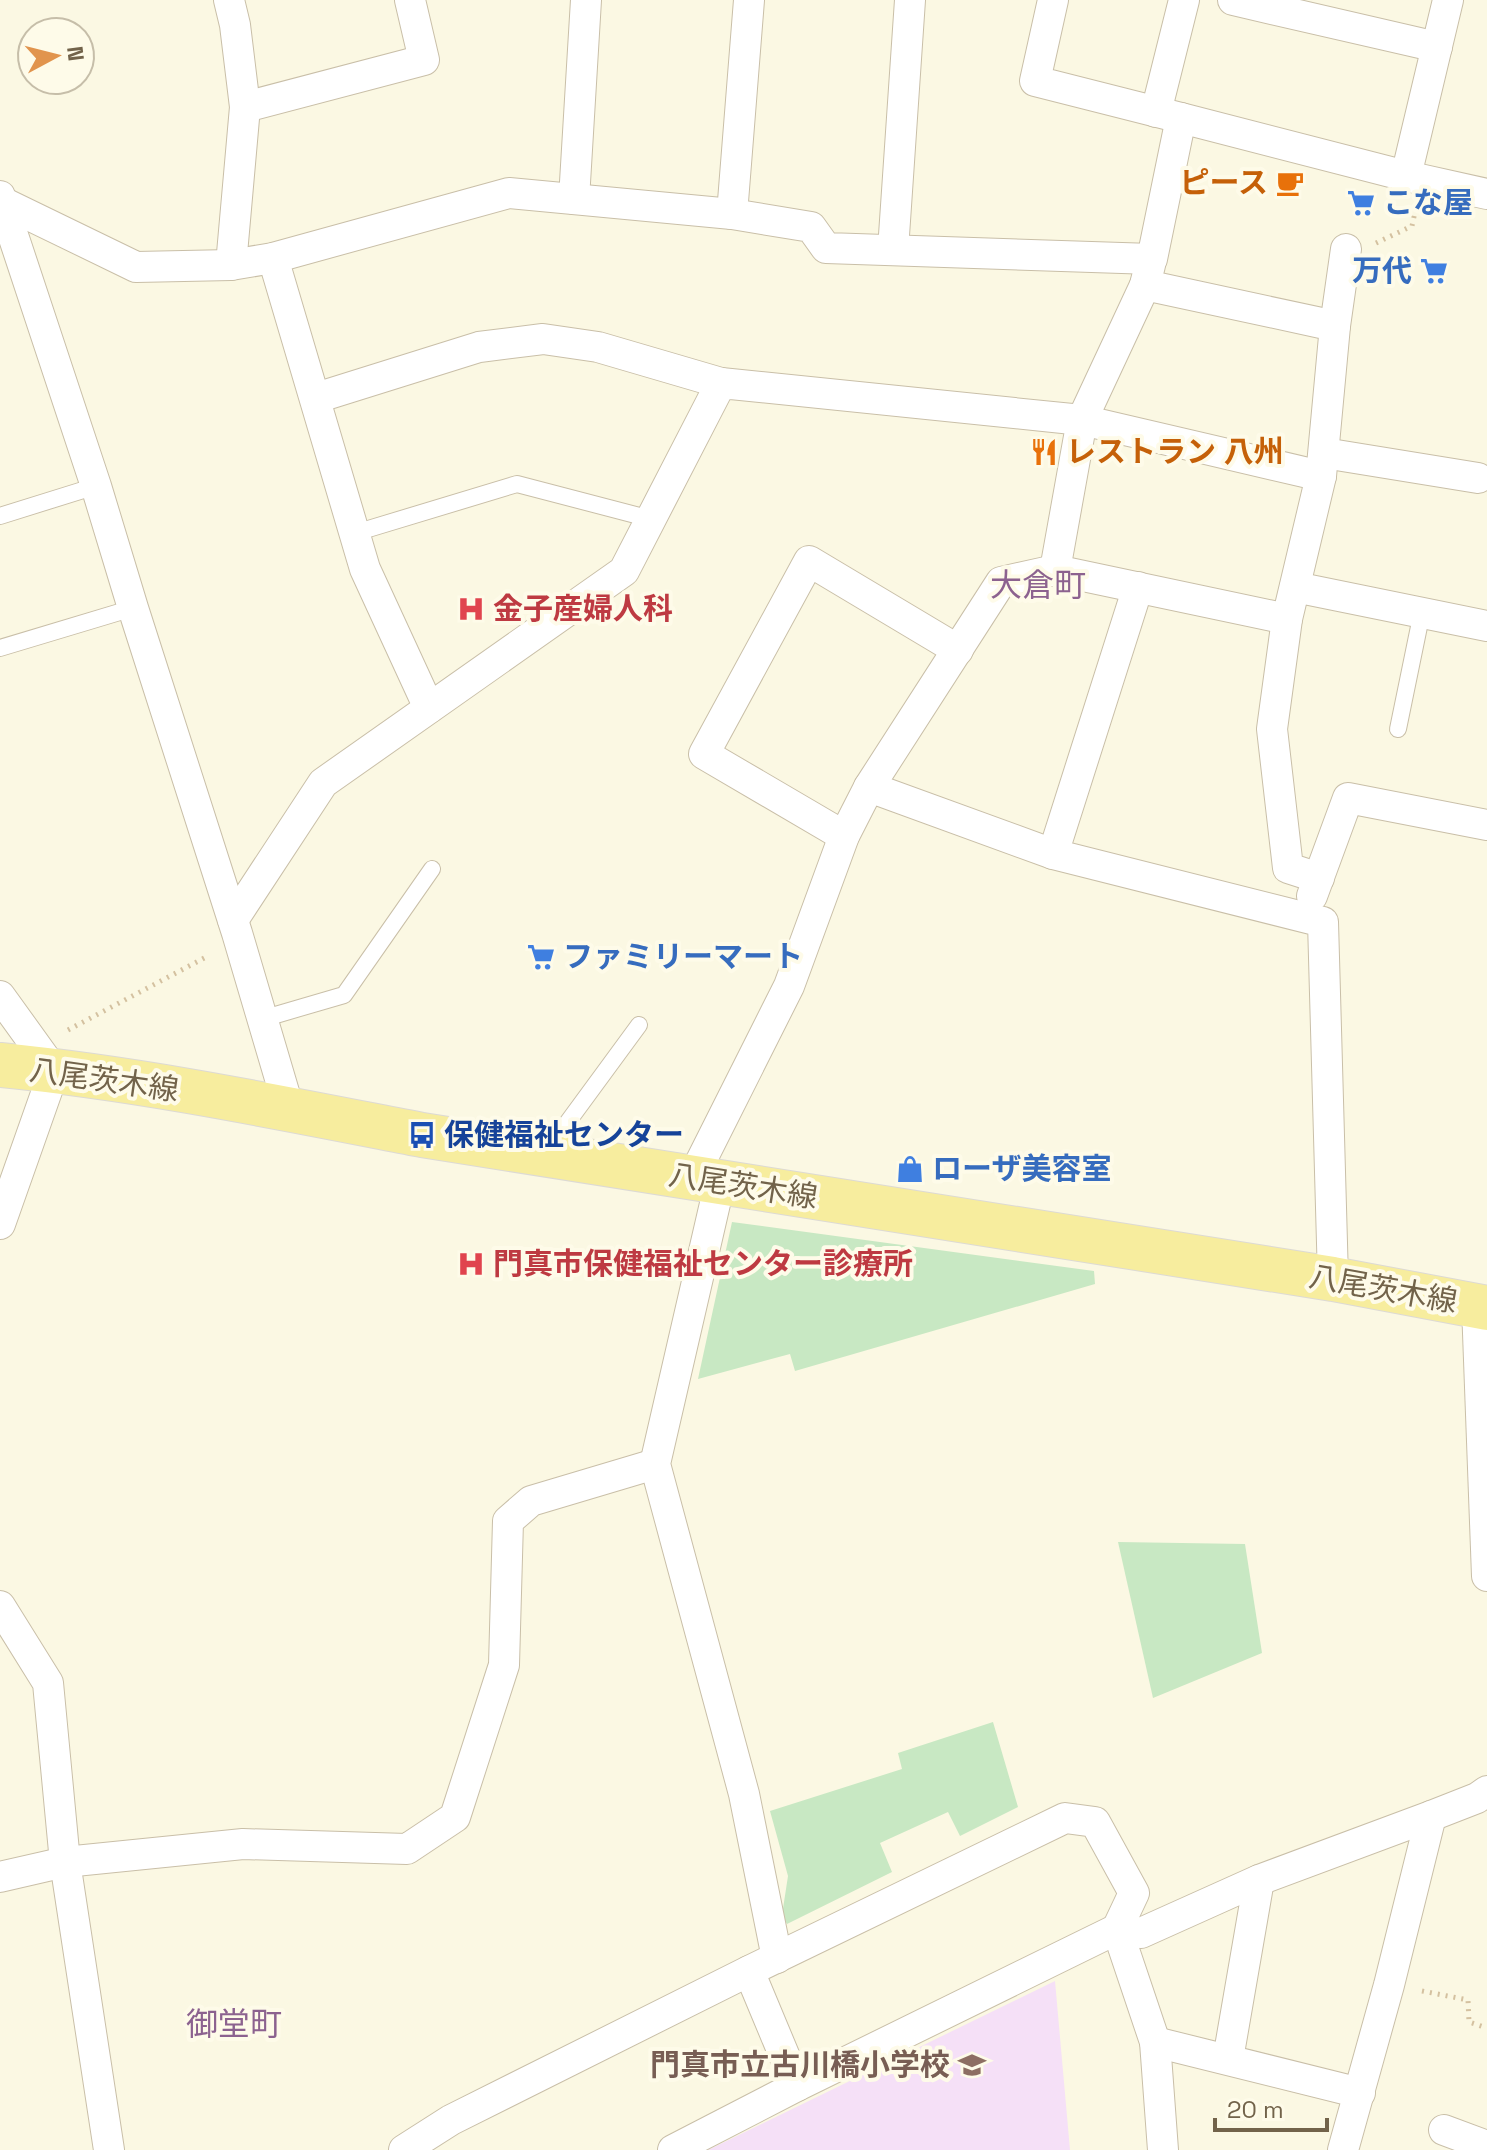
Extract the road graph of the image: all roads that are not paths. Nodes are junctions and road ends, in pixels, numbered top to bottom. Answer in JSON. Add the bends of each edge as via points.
{"nodes":[{"id":1,"x":229,"y":0,"type":"edge"},
{"id":2,"x":410,"y":0,"type":"edge"},
{"id":3,"x":586,"y":0,"type":"edge"},
{"id":4,"x":749,"y":0,"type":"edge"},
{"id":5,"x":910,"y":0,"type":"edge"},
{"id":6,"x":1053,"y":0,"type":"edge"},
{"id":7,"x":1184,"y":0,"type":"edge"},
{"id":8,"x":1233,"y":0,"type":"edge"},
{"id":9,"x":1448,"y":0,"type":"edge"},
{"id":10,"x":1437,"y":47,"type":"junction"},
{"id":11,"x":245,"y":107,"type":"junction"},
{"id":12,"x":1168,"y":115,"type":"junction"},
{"id":13,"x":1415,"y":178,"type":"junction"},
{"id":14,"x":1487,"y":194,"type":"edge"},
{"id":15,"x":574,"y":199,"type":"junction"},
{"id":16,"x":0,"y":200,"type":"edge"},
{"id":17,"x":732,"y":214,"type":"junction"},
{"id":18,"x":1346,"y":249,"type":"road end"},
{"id":19,"x":893,"y":250,"type":"junction"},
{"id":20,"x":273,"y":258,"type":"junction"},
{"id":21,"x":231,"y":265,"type":"junction"},
{"id":22,"x":1149,"y":272,"type":"junction"},
{"id":23,"x":1335,"y":326,"type":"junction"},
{"id":24,"x":721,"y":383,"type":"junction"},
{"id":25,"x":316,"y":398,"type":"junction"},
{"id":26,"x":1082,"y":420,"type":"junction"},
{"id":27,"x":1322,"y":465,"type":"junction"},
{"id":28,"x":1478,"y":478,"type":"dead end"},
{"id":29,"x":96,"y":486,"type":"junction"},
{"id":30,"x":0,"y":516,"type":"edge"},
{"id":31,"x":651,"y":519,"type":"junction"},
{"id":32,"x":355,"y":533,"type":"junction"},
{"id":33,"x":1055,"y":570,"type":"junction"},
{"id":34,"x":1138,"y":587,"type":"junction"},
{"id":35,"x":1295,"y":587,"type":"junction"},
{"id":36,"x":133,"y":608,"type":"junction"},
{"id":37,"x":1422,"y":612,"type":"junction"},
{"id":38,"x":1287,"y":619,"type":"junction"},
{"id":39,"x":1487,"y":626,"type":"edge"},
{"id":40,"x":0,"y":648,"type":"edge"},
{"id":41,"x":958,"y":650,"type":"junction"},
{"id":42,"x":429,"y":708,"type":"junction"},
{"id":43,"x":1398,"y":729,"type":"dead end"},
{"id":44,"x":869,"y":787,"type":"junction"},
{"id":45,"x":1487,"y":825,"type":"edge"},
{"id":46,"x":844,"y":836,"type":"junction"},
{"id":47,"x":1053,"y":854,"type":"junction"},
{"id":48,"x":432,"y":869,"type":"dead end"},
{"id":49,"x":1319,"y":878,"type":"junction"},
{"id":50,"x":1304,"y":917,"type":"junction"},
{"id":51,"x":235,"y":927,"type":"junction"},
{"id":52,"x":0,"y":996,"type":"edge"},
{"id":53,"x":262,"y":1019,"type":"junction"},
{"id":54,"x":639,"y":1025,"type":"dead end"},
{"id":55,"x":30,"y":1061,"type":"edge"},
{"id":56,"x":289,"y":1109,"type":"junction"},
{"id":57,"x":543,"y":1155,"type":"junction"},
{"id":58,"x":706,"y":1180,"type":"junction"},
{"id":59,"x":0,"y":1224,"type":"edge"},
{"id":60,"x":1333,"y":1279,"type":"junction"},
{"id":61,"x":1482,"y":1307,"type":"edge"},
{"id":62,"x":655,"y":1464,"type":"junction"},
{"id":63,"x":1487,"y":1576,"type":"edge"},
{"id":64,"x":1,"y":1612,"type":"edge"},
{"id":65,"x":1487,"y":1791,"type":"edge"},
{"id":66,"x":1431,"y":1816,"type":"junction"},
{"id":67,"x":65,"y":1862,"type":"junction"},
{"id":68,"x":0,"y":1877,"type":"edge"},
{"id":69,"x":1259,"y":1880,"type":"junction"},
{"id":70,"x":1117,"y":1929,"type":"junction"},
{"id":71,"x":777,"y":1958,"type":"junction"},
{"id":72,"x":749,"y":1971,"type":"junction"},
{"id":73,"x":1155,"y":2042,"type":"junction"},
{"id":74,"x":1228,"y":2059,"type":"junction"},
{"id":75,"x":797,"y":2086,"type":"junction"},
{"id":76,"x":1360,"y":2093,"type":"junction"},
{"id":77,"x":1444,"y":2130,"type":"dead end"},
{"id":78,"x":1487,"y":2146,"type":"edge"},
{"id":79,"x":109,"y":2150,"type":"edge"},
{"id":80,"x":404,"y":2150,"type":"edge"},
{"id":81,"x":673,"y":2150,"type":"edge"},
{"id":82,"x":1163,"y":2150,"type":"edge"},
{"id":83,"x":1343,"y":2150,"type":"edge"}],
"edges":[{"from":1,"to":11,"type":"street"},
{"from":2,"to":11,"type":"street","via":[[424,60]]},
{"from":3,"to":15,"type":"street"},
{"from":4,"to":17,"type":"street"},
{"from":5,"to":19,"type":"street"},
{"from":6,"to":12,"type":"street","via":[[1035,81]]},
{"from":7,"to":12,"type":"street"},
{"from":8,"to":10,"type":"street"},
{"from":9,"to":10,"type":"street"},
{"from":10,"to":13,"type":"street"},
{"from":11,"to":21,"type":"street"},
{"from":12,"to":13,"type":"street"},
{"from":12,"to":22,"type":"street"},
{"from":13,"to":14,"type":"street"},
{"from":15,"to":17,"type":"street"},
{"from":15,"to":20,"type":"street","via":[[509,193]]},
{"from":16,"to":21,"type":"street","via":[[136,267]]},
{"from":16,"to":29,"type":"street"},
{"from":17,"to":19,"type":"street","via":[[811,227],[826,248]]},
{"from":18,"to":23,"type":"street"},
{"from":19,"to":22,"type":"street"},
{"from":20,"to":21,"type":"street"},
{"from":20,"to":25,"type":"street"},
{"from":22,"to":23,"type":"street"},
{"from":22,"to":26,"type":"street"},
{"from":23,"to":27,"type":"street"},
{"from":24,"to":25,"type":"street","via":[[598,347],[543,339],[479,347]]},
{"from":24,"to":26,"type":"street"},
{"from":24,"to":31,"type":"street"},
{"from":25,"to":32,"type":"street"},
{"from":26,"to":27,"type":"street"},
{"from":26,"to":33,"type":"street"},
{"from":27,"to":28,"type":"street"},
{"from":27,"to":35,"type":"street"},
{"from":29,"to":30,"type":"lane"},
{"from":29,"to":36,"type":"street"},
{"from":31,"to":32,"type":"lane","via":[[517,484]]},
{"from":31,"to":42,"type":"street","via":[[624,571]]},
{"from":32,"to":42,"type":"street","via":[[365,569]]},
{"from":33,"to":34,"type":"street"},
{"from":33,"to":41,"type":"street","via":[[1001,582]]},
{"from":34,"to":38,"type":"street"},
{"from":34,"to":47,"type":"street"},
{"from":35,"to":37,"type":"street"},
{"from":35,"to":38,"type":"street"},
{"from":36,"to":40,"type":"lane"},
{"from":36,"to":51,"type":"street"},
{"from":37,"to":39,"type":"street"},
{"from":37,"to":43,"type":"lane"},
{"from":38,"to":49,"type":"street","via":[[1272,729],[1288,868]]},
{"from":41,"to":44,"type":"street"},
{"from":41,"to":46,"type":"street","via":[[809,561],[704,754]]},
{"from":42,"to":51,"type":"street","via":[[323,783]]},
{"from":44,"to":46,"type":"street"},
{"from":44,"to":47,"type":"street"},
{"from":45,"to":49,"type":"street","via":[[1348,798]]},
{"from":46,"to":58,"type":"street","via":[[789,986]]},
{"from":47,"to":50,"type":"street"},
{"from":48,"to":53,"type":"lane","via":[[344,995]]},
{"from":49,"to":50,"type":"street"},
{"from":50,"to":60,"type":"street","via":[[1323,922]]},
{"from":51,"to":53,"type":"street"},
{"from":52,"to":55,"type":"street"},
{"from":53,"to":56,"type":"street"},
{"from":54,"to":57,"type":"lane"},
{"from":55,"to":56,"type":"main road","name":"八尾茨木線"},
{"from":55,"to":59,"type":"street"},
{"from":56,"to":57,"type":"main road","name":"八尾茨木線"},
{"from":57,"to":58,"type":"main road","name":"八尾茨木線"},
{"from":58,"to":60,"type":"main road","name":"八尾茨木線"},
{"from":58,"to":62,"type":"street"},
{"from":60,"to":61,"type":"main road","name":"八尾茨木線"},
{"from":61,"to":63,"type":"street"},
{"from":62,"to":67,"type":"street","via":[[531,1501],[508,1521],[504,1665],[455,1817],[407,1849],[243,1844]]},
{"from":62,"to":71,"type":"street","via":[[744,1794]]},
{"from":64,"to":67,"type":"street","via":[[48,1683]]},
{"from":65,"to":66,"type":"street"},
{"from":66,"to":69,"type":"street"},
{"from":66,"to":76,"type":"street"},
{"from":67,"to":68,"type":"street"},
{"from":67,"to":79,"type":"street"},
{"from":69,"to":70,"type":"street","via":[[1141,1933]]},
{"from":69,"to":74,"type":"street"},
{"from":70,"to":71,"type":"street","via":[[1134,1893],[1095,1822],[1065,1818]]},
{"from":70,"to":73,"type":"street"},
{"from":70,"to":75,"type":"street"},
{"from":71,"to":72,"type":"street"},
{"from":72,"to":75,"type":"street"},
{"from":72,"to":80,"type":"street","via":[[451,2120]]},
{"from":73,"to":74,"type":"street"},
{"from":73,"to":82,"type":"street"},
{"from":74,"to":76,"type":"street"},
{"from":75,"to":81,"type":"street"},
{"from":76,"to":83,"type":"street"},
{"from":77,"to":78,"type":"street"}]}
